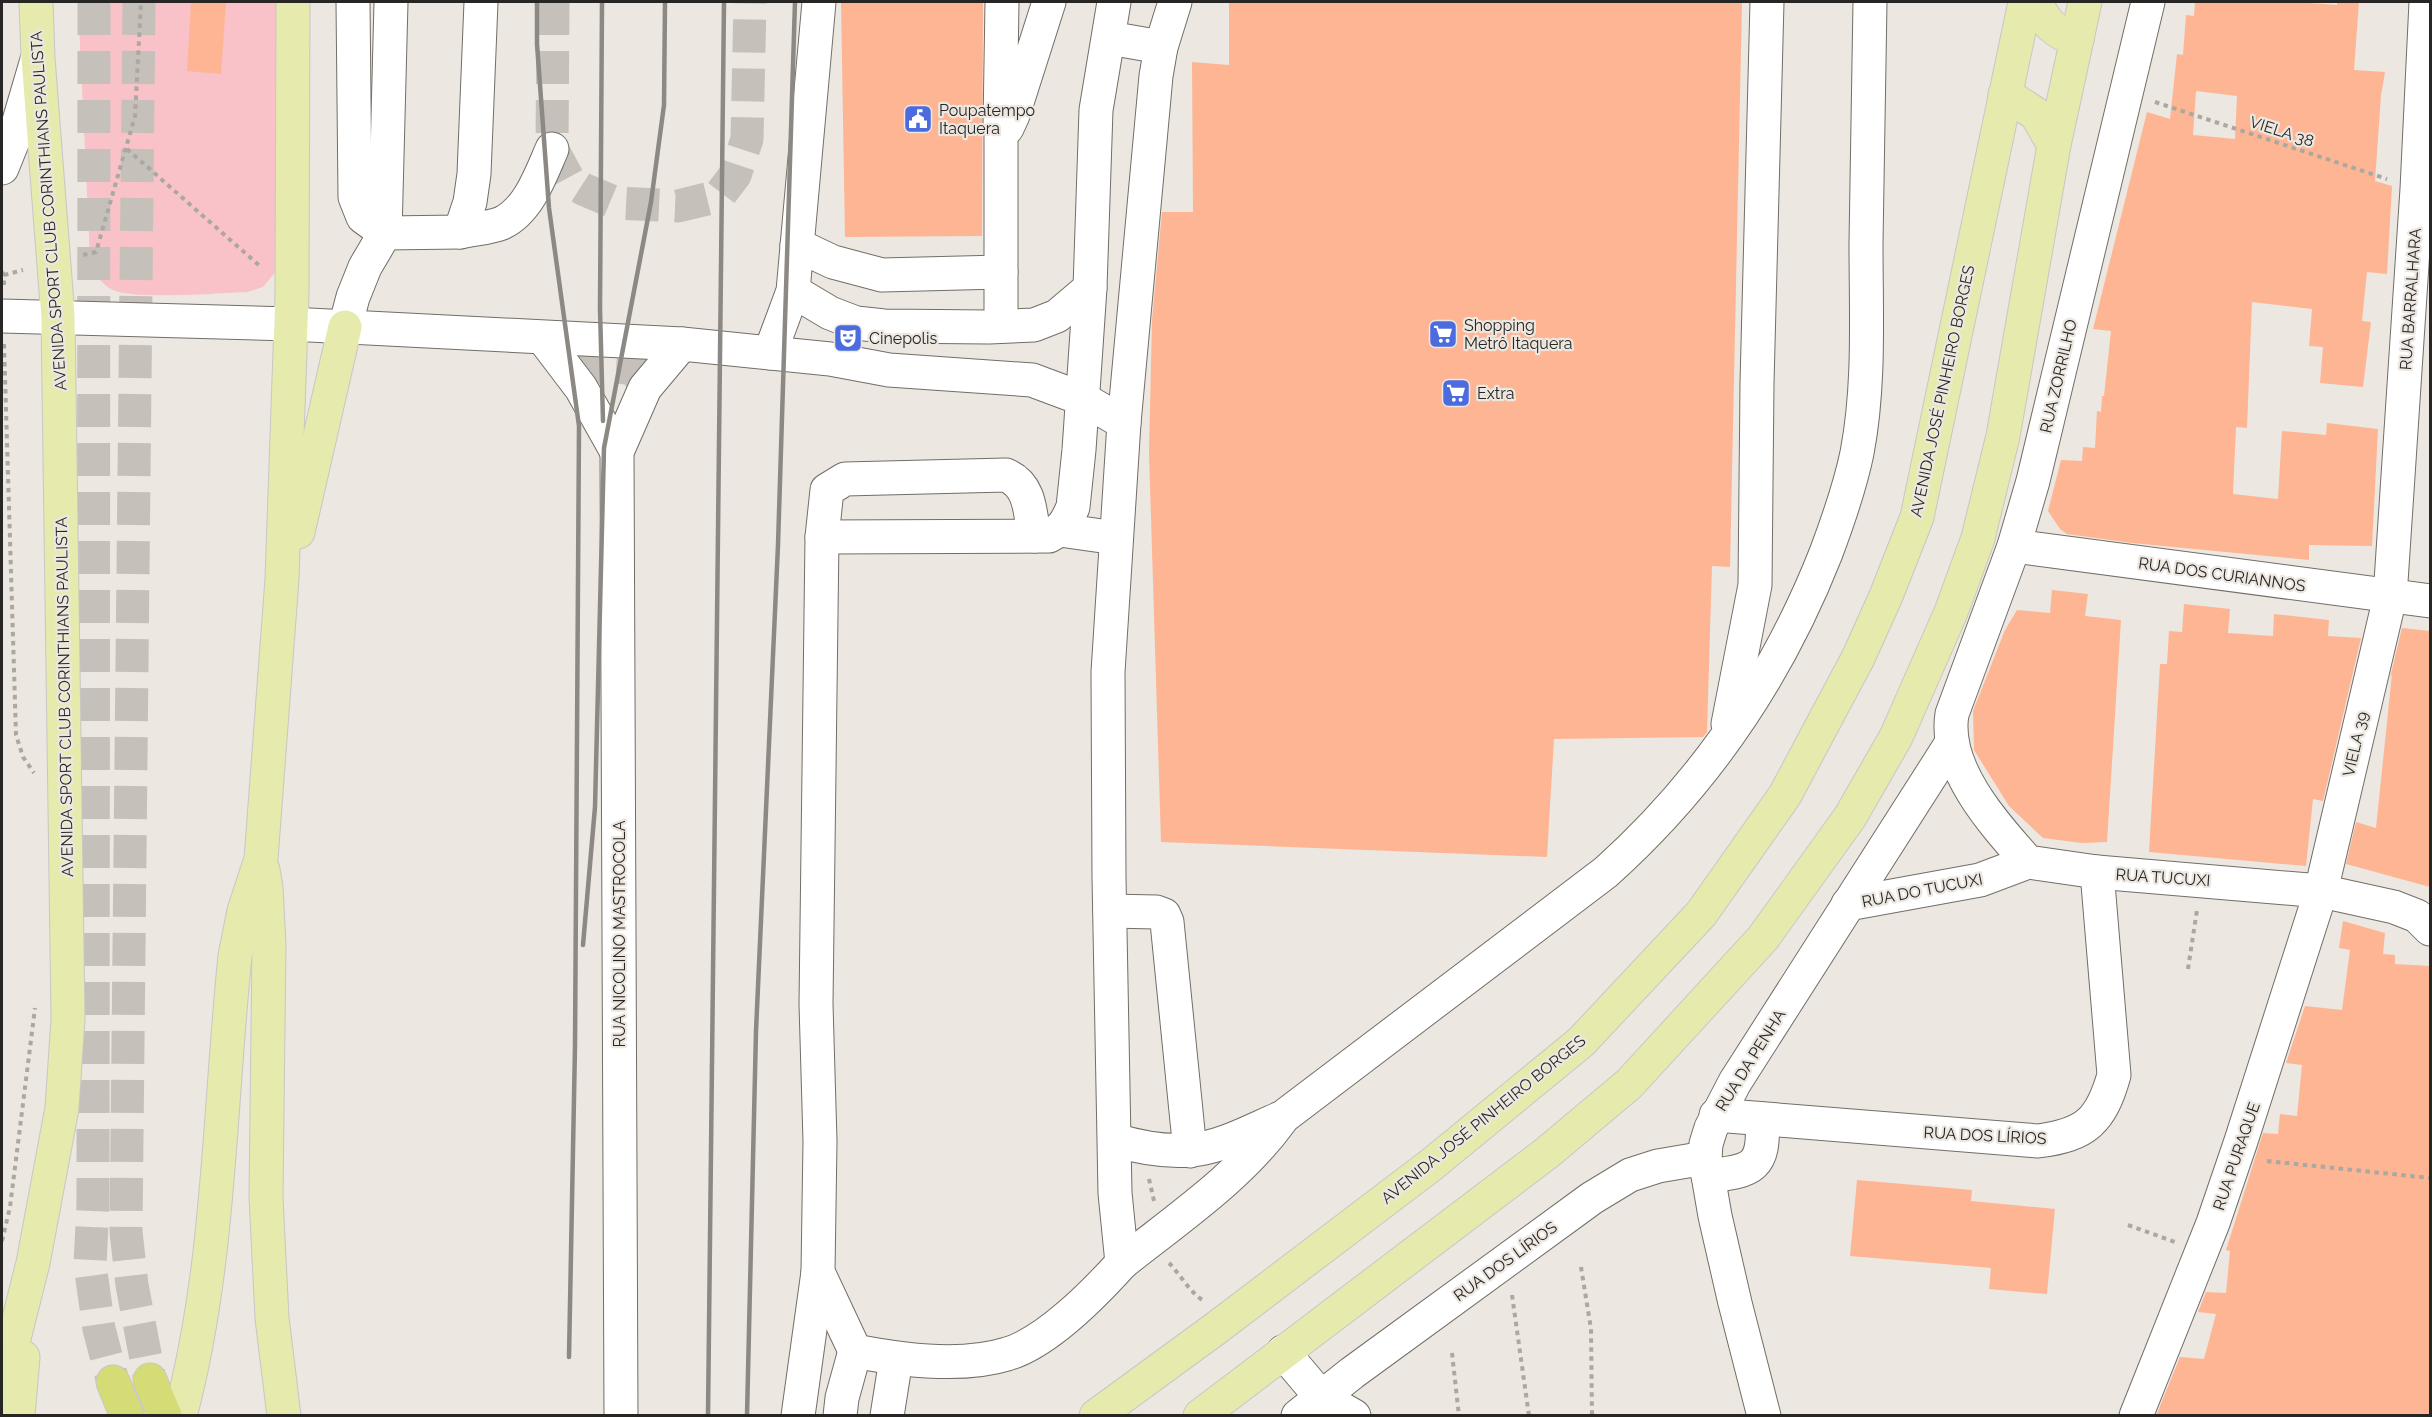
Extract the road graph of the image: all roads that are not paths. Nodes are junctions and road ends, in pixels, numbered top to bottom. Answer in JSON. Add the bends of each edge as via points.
{"nodes":[{"id":1,"x":36,"y":2,"type":"edge"},
{"id":2,"x":293,"y":2,"type":"edge"},
{"id":3,"x":353,"y":2,"type":"edge"},
{"id":4,"x":390,"y":2,"type":"edge"},
{"id":5,"x":481,"y":2,"type":"edge"},
{"id":6,"x":819,"y":2,"type":"edge"},
{"id":7,"x":1002,"y":2,"type":"edge"},
{"id":8,"x":1049,"y":2,"type":"edge"},
{"id":9,"x":1114,"y":2,"type":"edge"},
{"id":10,"x":1174,"y":2,"type":"edge"},
{"id":11,"x":1767,"y":2,"type":"edge"},
{"id":12,"x":1870,"y":2,"type":"edge"},
{"id":13,"x":2025,"y":2,"type":"edge"},
{"id":14,"x":2036,"y":2,"type":"edge"},
{"id":15,"x":2085,"y":2,"type":"edge"},
{"id":16,"x":2148,"y":2,"type":"edge"},
{"id":17,"x":2426,"y":2,"type":"edge"},
{"id":18,"x":1108,"y":38,"type":"junction"},
{"id":19,"x":2077,"y":39,"type":"junction"},
{"id":20,"x":1161,"y":47,"type":"junction"},
{"id":21,"x":38,"y":58,"type":"junction"},
{"id":22,"x":2005,"y":94,"type":"junction"},
{"id":23,"x":1001,"y":127,"type":"junction"},
{"id":24,"x":2054,"y":145,"type":"junction"},
{"id":25,"x":552,"y":149,"type":"dead end"},
{"id":26,"x":2,"y":168,"type":"edge"},
{"id":27,"x":385,"y":232,"type":"junction"},
{"id":28,"x":460,"y":232,"type":"junction"},
{"id":29,"x":797,"y":245,"type":"junction"},
{"id":30,"x":1001,"y":272,"type":"junction"},
{"id":31,"x":1090,"y":288,"type":"junction"},
{"id":32,"x":793,"y":291,"type":"junction"},
{"id":33,"x":291,"y":309,"type":"junction"},
{"id":34,"x":2,"y":316,"type":"edge"},
{"id":35,"x":58,"y":317,"type":"junction"},
{"id":36,"x":1001,"y":326,"type":"junction"},
{"id":37,"x":345,"y":327,"type":"junction"},
{"id":38,"x":543,"y":338,"type":"junction"},
{"id":39,"x":682,"y":344,"type":"junction"},
{"id":40,"x":770,"y":353,"type":"junction"},
{"id":41,"x":1083,"y":399,"type":"junction"},
{"id":42,"x":1124,"y":423,"type":"junction"},
{"id":43,"x":616,"y":452,"type":"junction"},
{"id":44,"x":1047,"y":533,"type":"junction"},
{"id":45,"x":822,"y":537,"type":"junction"},
{"id":46,"x":1116,"y":538,"type":"junction"},
{"id":47,"x":2014,"y":546,"type":"junction"},
{"id":48,"x":282,"y":579,"type":"junction"},
{"id":49,"x":2390,"y":597,"type":"junction"},
{"id":50,"x":2430,"y":601,"type":"edge"},
{"id":51,"x":1726,"y":738,"type":"junction"},
{"id":52,"x":1951,"y":744,"type":"junction"},
{"id":53,"x":261,"y":859,"type":"junction"},
{"id":54,"x":2028,"y":862,"type":"junction"},
{"id":55,"x":2097,"y":872,"type":"junction"},
{"id":56,"x":2321,"y":891,"type":"junction"},
{"id":57,"x":1848,"y":904,"type":"junction"},
{"id":58,"x":1110,"y":911,"type":"junction"},
{"id":59,"x":2430,"y":929,"type":"edge"},
{"id":60,"x":1716,"y":1115,"type":"junction"},
{"id":61,"x":1283,"y":1117,"type":"junction"},
{"id":62,"x":1762,"y":1119,"type":"junction"},
{"id":63,"x":1115,"y":1140,"type":"junction"},
{"id":64,"x":1190,"y":1150,"type":"junction"},
{"id":65,"x":1706,"y":1167,"type":"junction"},
{"id":66,"x":33,"y":1263,"type":"junction"},
{"id":67,"x":1122,"y":1263,"type":"junction"},
{"id":68,"x":818,"y":1272,"type":"junction"},
{"id":69,"x":855,"y":1351,"type":"junction"},
{"id":70,"x":1283,"y":1352,"type":"junction"},
{"id":71,"x":896,"y":1359,"type":"junction"},
{"id":72,"x":150,"y":1380,"type":"tunnel mouth"},
{"id":73,"x":113,"y":1382,"type":"tunnel mouth"},
{"id":74,"x":2,"y":1386,"type":"edge"},
{"id":75,"x":1310,"y":1406,"type":"edge"},
{"id":76,"x":18,"y":1416,"type":"edge"},
{"id":77,"x":127,"y":1416,"type":"edge"},
{"id":78,"x":165,"y":1416,"type":"edge"},
{"id":79,"x":180,"y":1416,"type":"edge"},
{"id":80,"x":284,"y":1416,"type":"edge"},
{"id":81,"x":621,"y":1416,"type":"edge"},
{"id":82,"x":798,"y":1416,"type":"edge"},
{"id":83,"x":840,"y":1416,"type":"edge"},
{"id":84,"x":887,"y":1416,"type":"edge"},
{"id":85,"x":1096,"y":1416,"type":"edge"},
{"id":86,"x":1200,"y":1416,"type":"edge"},
{"id":87,"x":1354,"y":1416,"type":"edge"},
{"id":88,"x":1764,"y":1416,"type":"edge"},
{"id":89,"x":2136,"y":1416,"type":"edge"}],
"edges":[{"from":1,"to":21,"type":"main road","name":"AVENIDA SPORT CLUB CORINTHIANS PAULISTA"},
{"from":2,"to":33,"type":"main road"},
{"from":3,"to":27,"type":"street","via":[[355,197],[363,218]]},
{"from":4,"to":27,"type":"street"},
{"from":5,"to":28,"type":"street","via":[[474,174]]},
{"from":6,"to":29,"type":"street"},
{"from":7,"to":23,"type":"street"},
{"from":8,"to":23,"type":"street","via":[[1013,115],[1007,128]]},
{"from":9,"to":18,"type":"street"},
{"from":10,"to":20,"type":"street"},
{"from":11,"to":51,"type":"street","via":[[1755,585]]},
{"from":12,"to":51,"type":"street","via":[[1867,319],[1857,451],[1837,523],[1813,585],[1778,657]]},
{"from":13,"to":22,"type":"main road","name":"AVENIDA JOSÉ PINHEIRO BORGES"},
{"from":14,"to":19,"type":"main road","via":[[2045,21],[2060,33]]},
{"from":15,"to":19,"type":"main road"},
{"from":16,"to":47,"type":"street","name":"RUA ZORRILHO"},
{"from":17,"to":49,"type":"street","name":"RUA BARRALHARA"},
{"from":18,"to":20,"type":"street"},
{"from":18,"to":31,"type":"street","via":[[1096,110]]},
{"from":19,"to":24,"type":"main road"},
{"from":20,"to":42,"type":"street"},
{"from":21,"to":26,"type":"street"},
{"from":21,"to":35,"type":"main road","name":"AVENIDA SPORT CLUB CORINTHIANS PAULISTA"},
{"from":22,"to":24,"type":"main road","via":[[2036,114]]},
{"from":22,"to":85,"type":"main road","name":"AVENIDA JOSÉ PINHEIRO BORGES","via":[[1917,517],[1858,658],[1785,795],[1701,914],[1581,1042],[1431,1165]]},
{"from":23,"to":30,"type":"street"},
{"from":24,"to":70,"type":"main road","via":[[2003,436],[1978,538],[1951,612],[1896,737],[1850,817],[1763,938],[1629,1084],[1548,1152]]},
{"from":25,"to":28,"type":"street","via":[[533,190],[518,210],[502,222]]},
{"from":27,"to":28,"type":"street"},
{"from":27,"to":37,"type":"street","via":[[365,267]]},
{"from":29,"to":30,"type":"street","via":[[833,262],[882,275]]},
{"from":29,"to":32,"type":"street"},
{"from":30,"to":36,"type":"street"},
{"from":31,"to":36,"type":"street","via":[[1057,316],[1034,324]]},
{"from":31,"to":41,"type":"street"},
{"from":32,"to":36,"type":"street","via":[[856,323]]},
{"from":32,"to":40,"type":"street"},
{"from":33,"to":35,"type":"street"},
{"from":33,"to":37,"type":"street"},
{"from":33,"to":48,"type":"main road"},
{"from":34,"to":35,"type":"street"},
{"from":35,"to":66,"type":"main road","name":"AVENIDA SPORT CLUB CORINTHIANS PAULISTA","via":[[68,1019],[62,1108]]},
{"from":37,"to":38,"type":"street"},
{"from":37,"to":48,"type":"main road","via":[[300,526]]},
{"from":38,"to":39,"type":"street"},
{"from":38,"to":43,"type":"street","name":"RUA NICOLINO MASTROCOLA","via":[[581,388]]},
{"from":39,"to":40,"type":"street"},
{"from":39,"to":43,"type":"street","name":"RUA NICOLINO MASTROCOLA","via":[[645,388]]},
{"from":40,"to":41,"type":"street","via":[[889,370],[1032,381]]},
{"from":41,"to":42,"type":"street"},
{"from":41,"to":44,"type":"street","via":[[1073,507]]},
{"from":42,"to":46,"type":"street"},
{"from":43,"to":81,"type":"street","name":"RUA NICOLINO MASTROCOLA"},
{"from":44,"to":45,"type":"street"},
{"from":44,"to":45,"type":"street","via":[[1026,491],[1006,475],[844,479],[826,490]]},
{"from":44,"to":46,"type":"street"},
{"from":45,"to":68,"type":"street","via":[[816,1004]]},
{"from":46,"to":58,"type":"street","via":[[1108,672]]},
{"from":47,"to":49,"type":"street","name":"RUA DOS CURIANNOS"},
{"from":47,"to":52,"type":"street","name":"RUA ZORRILHO","via":[[1957,697]]},
{"from":48,"to":53,"type":"main road"},
{"from":49,"to":50,"type":"street","name":"RUA DOS CURIANNOS"},
{"from":49,"to":56,"type":"street","name":"VIELA 39"},
{"from":51,"to":61,"type":"street","via":[[1636,845],[1606,872]]},
{"from":52,"to":54,"type":"street","via":[[1961,771],[1990,816]]},
{"from":52,"to":57,"type":"street","name":"RUA DA PENHA"},
{"from":53,"to":79,"type":"main road","via":[[235,956],[211,1258],[194,1362]]},
{"from":53,"to":80,"type":"main road","via":[[269,945],[266,1197],[272,1318]]},
{"from":54,"to":55,"type":"street","name":"RUA TUCUXI"},
{"from":54,"to":57,"type":"street","name":"RUA DO TUCUXI","via":[[1980,880]]},
{"from":55,"to":56,"type":"street","name":"RUA TUCUXI"},
{"from":55,"to":62,"type":"street","name":"RUA DOS LÍRIOS","via":[[2114,1075],[2106,1102],[2092,1120],[2061,1138],[2038,1142]]},
{"from":56,"to":59,"type":"street","name":"RUA TUCUXI","via":[[2394,907],[2418,916]]},
{"from":56,"to":89,"type":"street","name":"RUA PURAQUE","via":[[2236,1157]]},
{"from":57,"to":60,"type":"street","name":"RUA DA PENHA"},
{"from":58,"to":63,"type":"street"},
{"from":58,"to":64,"type":"street","via":[[1156,912],[1164,915],[1167,922]]},
{"from":60,"to":62,"type":"street","name":"RUA DOS LÍRIOS"},
{"from":60,"to":65,"type":"street","name":"RUA DA PENHA","via":[[1706,1144]]},
{"from":61,"to":64,"type":"street","via":[[1224,1142]]},
{"from":61,"to":67,"type":"street","via":[[1263,1145],[1241,1166]]},
{"from":62,"to":65,"type":"street","name":"RUA DOS LÍRIOS","via":[[1764,1140],[1752,1166],[1736,1172]]},
{"from":63,"to":64,"type":"street","via":[[1134,1146]]},
{"from":63,"to":67,"type":"street","via":[[1115,1193]]},
{"from":65,"to":75,"type":"street","name":"RUA DOS LÍRIOS","via":[[1658,1166],[1630,1175],[1592,1198]]},
{"from":65,"to":88,"type":"street","name":"RUA DA PENHA"},
{"from":66,"to":74,"type":"main road","name":"AVENIDA SPORT CLUB CORINTHIANS PAULISTA"},
{"from":66,"to":76,"type":"main road"},
{"from":67,"to":71,"type":"street","via":[[1099,1289],[1042,1337],[1007,1354],[961,1361]]},
{"from":68,"to":69,"type":"street"},
{"from":68,"to":82,"type":"street"},
{"from":69,"to":71,"type":"street"},
{"from":69,"to":83,"type":"street"},
{"from":70,"to":75,"type":"street"},
{"from":70,"to":86,"type":"main road"},
{"from":71,"to":84,"type":"street"},
{"from":72,"to":78,"type":"highway"},
{"from":73,"to":77,"type":"highway"},
{"from":75,"to":87,"type":"street"}]}
